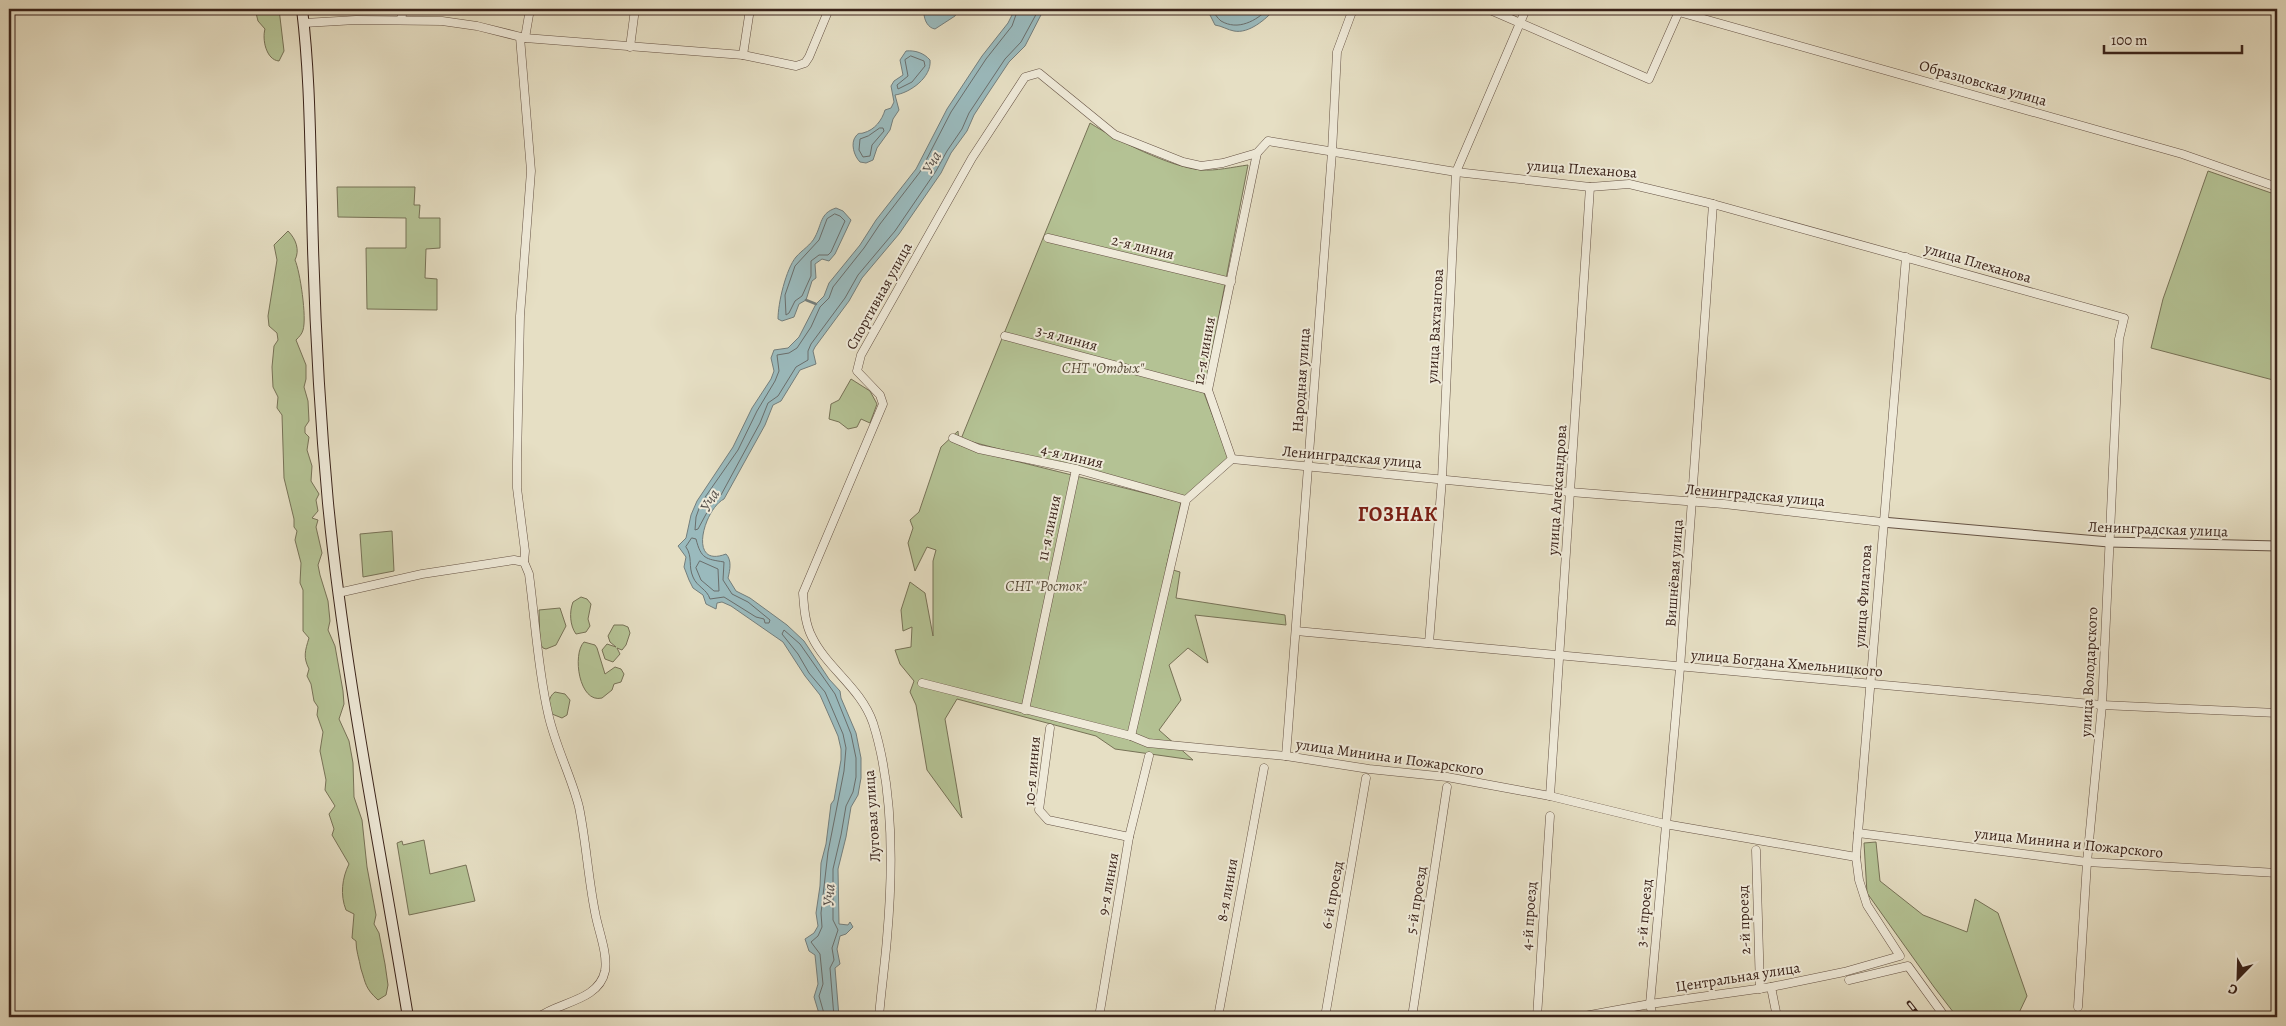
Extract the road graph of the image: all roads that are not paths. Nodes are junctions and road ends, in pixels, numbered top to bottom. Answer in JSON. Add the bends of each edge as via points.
{"nodes":[{"id":1,"x":302,"y":9,"type":"edge"},
{"id":2,"x":402,"y":9,"type":"edge"},
{"id":3,"x":530,"y":9,"type":"edge"},
{"id":4,"x":636,"y":9,"type":"edge"},
{"id":5,"x":750,"y":9,"type":"edge"},
{"id":6,"x":829,"y":9,"type":"edge"},
{"id":7,"x":1353,"y":9,"type":"edge"},
{"id":8,"x":1488,"y":9,"type":"edge"},
{"id":9,"x":1526,"y":9,"type":"edge"},
{"id":10,"x":1679,"y":10,"type":"edge"},
{"id":11,"x":401,"y":20,"type":"junction"},
{"id":12,"x":1520,"y":22,"type":"junction"},
{"id":13,"x":304,"y":23,"type":"junction"},
{"id":14,"x":523,"y":38,"type":"junction"},
{"id":15,"x":630,"y":47,"type":"junction"},
{"id":16,"x":743,"y":55,"type":"junction"},
{"id":17,"x":1038,"y":73,"type":"joint"},
{"id":18,"x":1332,"y":152,"type":"junction"},
{"id":19,"x":1257,"y":153,"type":"junction"},
{"id":20,"x":1456,"y":172,"type":"junction"},
{"id":21,"x":1590,"y":186,"type":"junction"},
{"id":22,"x":2277,"y":186,"type":"edge"},
{"id":23,"x":1713,"y":204,"type":"junction"},
{"id":24,"x":1048,"y":238,"type":"dead end"},
{"id":25,"x":1906,"y":257,"type":"junction"},
{"id":26,"x":1231,"y":282,"type":"junction"},
{"id":27,"x":1005,"y":336,"type":"dead end"},
{"id":28,"x":2119,"y":339,"type":"joint"},
{"id":29,"x":1208,"y":390,"type":"junction"},
{"id":30,"x":953,"y":438,"type":"dead end"},
{"id":31,"x":1232,"y":459,"type":"junction"},
{"id":32,"x":1308,"y":467,"type":"junction"},
{"id":33,"x":1076,"y":469,"type":"junction"},
{"id":34,"x":1442,"y":479,"type":"junction"},
{"id":35,"x":1570,"y":492,"type":"junction"},
{"id":36,"x":1186,"y":500,"type":"junction"},
{"id":37,"x":1692,"y":503,"type":"junction"},
{"id":38,"x":1882,"y":522,"type":"junction"},
{"id":39,"x":2109,"y":542,"type":"junction"},
{"id":40,"x":2277,"y":546,"type":"edge"},
{"id":41,"x":524,"y":562,"type":"junction"},
{"id":42,"x":338,"y":593,"type":"junction"},
{"id":43,"x":804,"y":605,"type":"joint"},
{"id":44,"x":1296,"y":631,"type":"junction"},
{"id":45,"x":1429,"y":643,"type":"junction"},
{"id":46,"x":1560,"y":655,"type":"junction"},
{"id":47,"x":1680,"y":668,"type":"junction"},
{"id":48,"x":922,"y":683,"type":"dead end"},
{"id":49,"x":1870,"y":683,"type":"junction"},
{"id":50,"x":2102,"y":705,"type":"junction"},
{"id":51,"x":1025,"y":710,"type":"junction"},
{"id":52,"x":2277,"y":713,"type":"edge"},
{"id":53,"x":1050,"y":728,"type":"dead end"},
{"id":54,"x":1132,"y":736,"type":"junction"},
{"id":55,"x":1149,"y":756,"type":"dead end"},
{"id":56,"x":1286,"y":756,"type":"junction"},
{"id":57,"x":1264,"y":768,"type":"dead end"},
{"id":58,"x":1366,"y":778,"type":"dead end"},
{"id":59,"x":1448,"y":787,"type":"dead end"},
{"id":60,"x":1550,"y":796,"type":"junction"},
{"id":61,"x":1550,"y":816,"type":"dead end"},
{"id":62,"x":1665,"y":824,"type":"junction"},
{"id":63,"x":1858,"y":833,"type":"junction"},
{"id":64,"x":1130,"y":837,"type":"junction"},
{"id":65,"x":1756,"y":850,"type":"dead end"},
{"id":66,"x":1856,"y":857,"type":"junction"},
{"id":67,"x":2087,"y":862,"type":"junction"},
{"id":68,"x":2277,"y":873,"type":"edge"},
{"id":69,"x":1900,"y":956,"type":"joint"},
{"id":70,"x":1849,"y":980,"type":"dead end"},
{"id":71,"x":1771,"y":987,"type":"junction"},
{"id":72,"x":1760,"y":989,"type":"junction"},
{"id":73,"x":1650,"y":1004,"type":"junction"},
{"id":74,"x":2078,"y":1007,"type":"dead end"},
{"id":75,"x":408,"y":1017,"type":"edge"},
{"id":76,"x":539,"y":1017,"type":"edge"},
{"id":77,"x":879,"y":1017,"type":"edge"},
{"id":78,"x":1099,"y":1017,"type":"edge"},
{"id":79,"x":1218,"y":1017,"type":"edge"},
{"id":80,"x":1325,"y":1017,"type":"edge"},
{"id":81,"x":1412,"y":1017,"type":"edge"},
{"id":82,"x":1537,"y":1017,"type":"edge"},
{"id":83,"x":1579,"y":1017,"type":"edge"},
{"id":84,"x":1652,"y":1017,"type":"edge"},
{"id":85,"x":1777,"y":1017,"type":"edge"},
{"id":86,"x":1945,"y":1017,"type":"edge"}],
"edges":[{"from":1,"to":13,"type":"main road"},
{"from":2,"to":11,"type":"street"},
{"from":3,"to":14,"type":"street"},
{"from":4,"to":15,"type":"street"},
{"from":5,"to":16,"type":"street"},
{"from":6,"to":16,"type":"street","via":[[805,63],[796,66]]},
{"from":7,"to":18,"type":"street","name":"Народная улица","via":[[1337,52]]},
{"from":8,"to":12,"type":"street"},
{"from":9,"to":12,"type":"street"},
{"from":10,"to":12,"type":"street","via":[[1649,78]]},
{"from":10,"to":22,"type":"street","name":"Образцовская улица","via":[[2182,154]]},
{"from":11,"to":13,"type":"street"},
{"from":11,"to":14,"type":"street","via":[[477,26]]},
{"from":12,"to":20,"type":"street","name":"улица Вахтангова"},
{"from":13,"to":42,"type":"main road","via":[[317,340]]},
{"from":14,"to":15,"type":"street"},
{"from":14,"to":41,"type":"street","via":[[530,171],[520,316],[517,488],[526,551]]},
{"from":15,"to":16,"type":"street"},
{"from":17,"to":19,"type":"street","name":"улица Плеханова","via":[[1115,135],[1183,162],[1201,166]]},
{"from":17,"to":43,"type":"street","name":"Спортивная улица","via":[[1025,77],[972,158],[861,355],[857,371],[880,395],[884,404],[803,592]]},
{"from":18,"to":19,"type":"street","name":"улица Плеханова","via":[[1268,141]]},
{"from":18,"to":20,"type":"street","name":"улица Плеханова"},
{"from":18,"to":32,"type":"street","name":"Народная улица"},
{"from":19,"to":26,"type":"street","name":"12-я линия"},
{"from":20,"to":21,"type":"street","name":"улица Плеханова"},
{"from":20,"to":34,"type":"street","name":"улица Вахтангова"},
{"from":21,"to":23,"type":"street","name":"улица Плеханова","via":[[1629,184]]},
{"from":21,"to":35,"type":"street","name":"улица Александрова"},
{"from":23,"to":25,"type":"street","name":"улица Плеханова"},
{"from":23,"to":37,"type":"street","name":"Вишнёвая улица"},
{"from":24,"to":26,"type":"street","name":"2-я линия"},
{"from":25,"to":28,"type":"street","name":"улица Плеханова","via":[[2124,318]]},
{"from":25,"to":38,"type":"street","name":"улица Филатова"},
{"from":26,"to":29,"type":"street","name":"12-я линия"},
{"from":27,"to":29,"type":"street","name":"3-я линия"},
{"from":28,"to":39,"type":"street","name":"улица Володарского"},
{"from":29,"to":31,"type":"street","name":"12-я линия"},
{"from":30,"to":33,"type":"street","name":"4-я линия","via":[[979,449]]},
{"from":31,"to":32,"type":"street","name":"Ленинградская улица"},
{"from":31,"to":36,"type":"street"},
{"from":32,"to":34,"type":"street","name":"Ленинградская улица"},
{"from":32,"to":44,"type":"street","name":"Народная улица"},
{"from":33,"to":36,"type":"street","name":"4-я линия"},
{"from":33,"to":51,"type":"street","name":"11-я линия"},
{"from":34,"to":35,"type":"street","name":"Ленинградская улица"},
{"from":34,"to":45,"type":"street","name":"улица Вахтангова"},
{"from":35,"to":37,"type":"street","name":"Ленинградская улица"},
{"from":35,"to":46,"type":"street","name":"улица Александрова"},
{"from":36,"to":54,"type":"street"},
{"from":37,"to":38,"type":"street","name":"Ленинградская улица"},
{"from":37,"to":47,"type":"street","name":"Вишнёвая улица"},
{"from":38,"to":39,"type":"street","name":"Ленинградская улица"},
{"from":38,"to":49,"type":"street","name":"улица Филатова"},
{"from":39,"to":40,"type":"street","name":"Ленинградская улица"},
{"from":39,"to":50,"type":"street","name":"улица Володарского"},
{"from":41,"to":42,"type":"street","via":[[514,560],[451,569]]},
{"from":41,"to":76,"type":"street","via":[[529,574],[547,712],[579,808],[605,972],[593,990]]},
{"from":42,"to":75,"type":"main road"},
{"from":43,"to":77,"type":"street","name":"Луговая улица","via":[[816,645],[866,707],[883,764],[887,790],[889,902]]},
{"from":44,"to":45,"type":"street","name":"улица Богдана Хмельницкого"},
{"from":44,"to":56,"type":"street","name":"Народная улица"},
{"from":45,"to":46,"type":"street","name":"улица Богдана Хмельницкого"},
{"from":46,"to":47,"type":"street","name":"улица Богдана Хмельницкого"},
{"from":46,"to":60,"type":"street","name":"улица Александрова"},
{"from":47,"to":49,"type":"street","name":"улица Богдана Хмельницкого"},
{"from":47,"to":62,"type":"street","name":"Вишнёвая улица"},
{"from":48,"to":51,"type":"street","name":"улица Минина и Пожарского"},
{"from":49,"to":50,"type":"street","name":"улица Богдана Хмельницкого"},
{"from":49,"to":63,"type":"street","name":"улица Филатова"},
{"from":50,"to":52,"type":"street","name":"улица Богдана Хмельницкого"},
{"from":50,"to":67,"type":"street","name":"улица Володарского"},
{"from":51,"to":54,"type":"street","name":"улица Минина и Пожарского"},
{"from":53,"to":64,"type":"street","name":"10-я линия","via":[[1039,810],[1048,820]]},
{"from":54,"to":56,"type":"street","name":"улица Минина и Пожарского","via":[[1148,743]]},
{"from":55,"to":64,"type":"street","name":"9-я линия"},
{"from":56,"to":60,"type":"street","name":"улица Минина и Пожарского","via":[[1447,777]]},
{"from":57,"to":79,"type":"street","name":"8-я линия"},
{"from":58,"to":80,"type":"street","name":"6-й проезд"},
{"from":59,"to":81,"type":"street","name":"5-й проезд"},
{"from":60,"to":62,"type":"street","name":"улица Минина и Пожарского"},
{"from":61,"to":82,"type":"street","name":"4-й проезд"},
{"from":62,"to":66,"type":"street","name":"улица Минина и Пожарского"},
{"from":62,"to":73,"type":"street","name":"3-й проезд"},
{"from":63,"to":66,"type":"street","name":"улица Филатова"},
{"from":63,"to":67,"type":"street","name":"улица Минина и Пожарского"},
{"from":64,"to":78,"type":"street","name":"9-я линия"},
{"from":65,"to":72,"type":"street","name":"2-й проезд"},
{"from":66,"to":69,"type":"street","name":"улица Филатова","via":[[1867,905]]},
{"from":67,"to":68,"type":"street","name":"улица Минина и Пожарского"},
{"from":67,"to":74,"type":"street","name":"улица Володарского"},
{"from":69,"to":71,"type":"street","name":"Центральная улица"},
{"from":70,"to":86,"type":"street","via":[[1908,966]]},
{"from":71,"to":72,"type":"street","name":"Центральная улица"},
{"from":71,"to":85,"type":"street"},
{"from":72,"to":73,"type":"street","name":"Центральная улица"},
{"from":73,"to":83,"type":"street","name":"Центральная улица"},
{"from":73,"to":84,"type":"street"}]}
